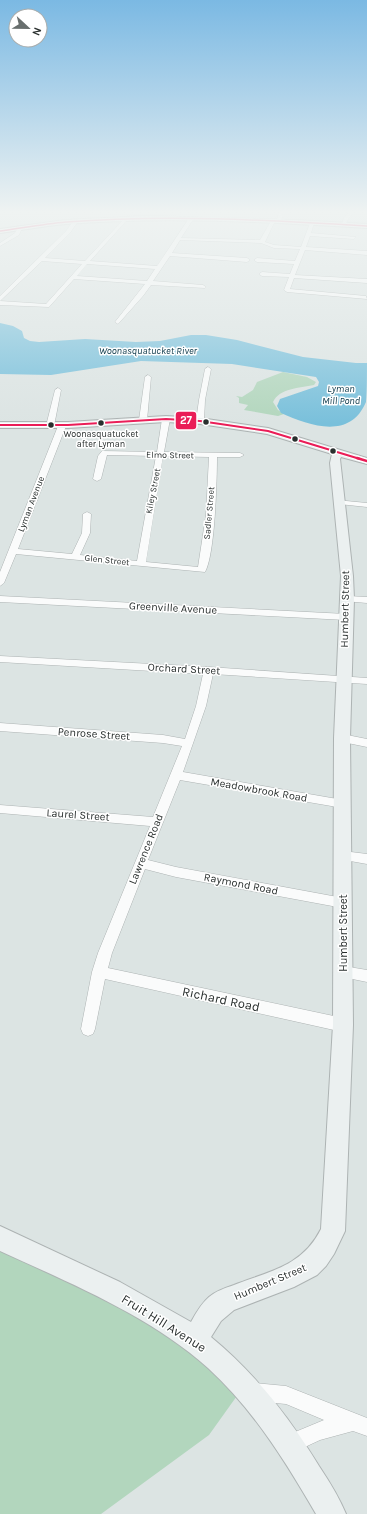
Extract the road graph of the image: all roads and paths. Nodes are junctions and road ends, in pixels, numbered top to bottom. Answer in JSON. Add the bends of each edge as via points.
{"nodes":[{"id":1,"x":17,"y":283,"type":"edge"},
{"id":2,"x":68,"y":283,"type":"edge"},
{"id":3,"x":146,"y":283,"type":"edge"},
{"id":4,"x":150,"y":283,"type":"junction"},
{"id":5,"x":290,"y":283,"type":"edge"},
{"id":6,"x":203,"y":287,"type":"dead end"},
{"id":7,"x":0,"y":292,"type":"edge"},
{"id":8,"x":7,"y":293,"type":"junction"},
{"id":9,"x":366,"y":298,"type":"dead end"},
{"id":10,"x":0,"y":299,"type":"edge"},
{"id":11,"x":0,"y":303,"type":"edge"},
{"id":12,"x":118,"y":322,"type":"dead end"},
{"id":13,"x":208,"y":369,"type":"dead end"},
{"id":14,"x":148,"y":377,"type":"dead end"},
{"id":15,"x":58,"y":390,"type":"dead end"},
{"id":16,"x":166,"y":419,"type":"junction"},
{"id":17,"x":143,"y":420,"type":"junction"},
{"id":18,"x":200,"y":421,"type":"junction"},
{"id":19,"x":0,"y":425,"type":"edge"},
{"id":20,"x":50,"y":426,"type":"junction"},
{"id":21,"x":62,"y":426,"type":"junction"},
{"id":22,"x":338,"y":452,"type":"junction"},
{"id":23,"x":161,"y":455,"type":"junction"},
{"id":24,"x":240,"y":455,"type":"dead end"},
{"id":25,"x":213,"y":456,"type":"junction"},
{"id":26,"x":367,"y":462,"type":"edge"},
{"id":27,"x":97,"y":479,"type":"dead end"},
{"id":28,"x":339,"y":502,"type":"junction"},
{"id":29,"x":367,"y":506,"type":"edge"},
{"id":30,"x":88,"y":514,"type":"dead end"},
{"id":31,"x":13,"y":551,"type":"junction"},
{"id":32,"x":75,"y":557,"type":"junction"},
{"id":33,"x":141,"y":564,"type":"junction"},
{"id":34,"x":202,"y":570,"type":"joint"},
{"id":35,"x":0,"y":583,"type":"edge"},
{"id":36,"x":0,"y":599,"type":"edge"},
{"id":37,"x":367,"y":600,"type":"edge"},
{"id":38,"x":346,"y":608,"type":"junction"},
{"id":39,"x":0,"y":659,"type":"edge"},
{"id":40,"x":209,"y":670,"type":"junction"},
{"id":41,"x":343,"y":679,"type":"junction"},
{"id":42,"x":367,"y":681,"type":"edge"},
{"id":43,"x":0,"y":727,"type":"edge"},
{"id":44,"x":342,"y":738,"type":"junction"},
{"id":45,"x":188,"y":743,"type":"junction"},
{"id":46,"x":367,"y":743,"type":"edge"},
{"id":47,"x":176,"y":775,"type":"junction"},
{"id":48,"x":343,"y":804,"type":"junction"},
{"id":49,"x":0,"y":809,"type":"edge"},
{"id":50,"x":156,"y":822,"type":"junction"},
{"id":51,"x":343,"y":856,"type":"junction"},
{"id":52,"x":367,"y":858,"type":"edge"},
{"id":53,"x":140,"y":863,"type":"junction"},
{"id":54,"x":343,"y":903,"type":"junction"},
{"id":55,"x":99,"y":972,"type":"junction"},
{"id":56,"x":343,"y":972,"type":"junction"},
{"id":57,"x":367,"y":976,"type":"edge"},
{"id":58,"x":343,"y":1025,"type":"junction"},
{"id":59,"x":88,"y":1029,"type":"dead end"},
{"id":60,"x":0,"y":1238,"type":"edge"},
{"id":61,"x":195,"y":1340,"type":"junction"},
{"id":62,"x":249,"y":1392,"type":"junction"},
{"id":63,"x":359,"y":1424,"type":"edge"},
{"id":64,"x":290,"y":1444,"type":"junction"},
{"id":65,"x":332,"y":1514,"type":"edge"}],
"edges":[{"from":1,"to":8,"type":"street"},
{"from":2,"to":11,"type":"street","via":[[46,306]]},
{"from":3,"to":4,"type":"street"},
{"from":4,"to":6,"type":"street"},
{"from":4,"to":12,"type":"street"},
{"from":5,"to":9,"type":"street","via":[[287,290],[289,291]]},
{"from":7,"to":8,"type":"street"},
{"from":8,"to":10,"type":"street"},
{"from":13,"to":18,"type":"street"},
{"from":14,"to":17,"type":"street"},
{"from":15,"to":20,"type":"street"},
{"from":16,"to":17,"type":"street"},
{"from":16,"to":18,"type":"street"},
{"from":16,"to":23,"type":"street","name":"Kiley Street"},
{"from":17,"to":21,"type":"street"},
{"from":18,"to":22,"type":"street","via":[[255,428]]},
{"from":19,"to":20,"type":"street"},
{"from":20,"to":21,"type":"street"},
{"from":21,"to":31,"type":"street","name":"Lyman Avenue"},
{"from":22,"to":26,"type":"street"},
{"from":22,"to":28,"type":"street","name":"Humbert Street","via":[[335,463]]},
{"from":23,"to":25,"type":"street","name":"Elmo Street"},
{"from":23,"to":27,"type":"street","name":"Elmo Street","via":[[105,453]]},
{"from":23,"to":33,"type":"street","name":"Kiley Street"},
{"from":24,"to":25,"type":"street","name":"Elmo Street"},
{"from":25,"to":34,"type":"street","name":"Sadler Street"},
{"from":28,"to":29,"type":"street"},
{"from":28,"to":38,"type":"street","name":"Humbert Street","via":[[347,576]]},
{"from":30,"to":32,"type":"street","via":[[86,533]]},
{"from":31,"to":32,"type":"street","name":"Glen Street"},
{"from":31,"to":35,"type":"street","name":"Lyman Avenue"},
{"from":32,"to":33,"type":"street","name":"Glen Street"},
{"from":33,"to":34,"type":"street","name":"Glen Street"},
{"from":36,"to":38,"type":"street","name":"Greenville Avenue"},
{"from":37,"to":38,"type":"street","name":"Greenville Avenue"},
{"from":38,"to":41,"type":"street","name":"Humbert Street"},
{"from":39,"to":40,"type":"street","name":"Orchard Street"},
{"from":40,"to":41,"type":"street","name":"Orchard Street"},
{"from":40,"to":45,"type":"street","name":"Lawrence Road","via":[[201,706]]},
{"from":41,"to":42,"type":"street","name":"Orchard Street"},
{"from":41,"to":44,"type":"street","name":"Humbert Street"},
{"from":43,"to":45,"type":"street","name":"Penrose Street"},
{"from":44,"to":46,"type":"street"},
{"from":44,"to":48,"type":"street","name":"Humbert Street"},
{"from":45,"to":47,"type":"street","name":"Lawrence Road"},
{"from":47,"to":48,"type":"street","name":"Meadowbrook Road"},
{"from":47,"to":50,"type":"street","name":"Lawrence Road"},
{"from":48,"to":51,"type":"street","name":"Humbert Street"},
{"from":49,"to":50,"type":"street","name":"Laurel Street"},
{"from":50,"to":53,"type":"street","name":"Lawrence Road"},
{"from":51,"to":52,"type":"street"},
{"from":51,"to":54,"type":"street","name":"Humbert Street"},
{"from":53,"to":54,"type":"street","name":"Raymond Road"},
{"from":53,"to":55,"type":"street","name":"Lawrence Road"},
{"from":54,"to":56,"type":"street","name":"Humbert Street"},
{"from":55,"to":58,"type":"street","name":"Richard Road"},
{"from":55,"to":59,"type":"street","name":"Lawrence Road"},
{"from":56,"to":57,"type":"street"},
{"from":56,"to":58,"type":"street","name":"Humbert Street"},
{"from":58,"to":61,"type":"street","name":"Humbert Street","via":[[335,1215],[329,1241],[311,1265],[300,1272],[228,1300],[215,1308]]},
{"from":60,"to":61,"type":"street","name":"Fruit Hill Avenue","via":[[104,1286]]},
{"from":61,"to":62,"type":"street","name":"Fruit Hill Avenue","via":[[214,1355]]},
{"from":62,"to":63,"type":"street","via":[[286,1396]]},
{"from":62,"to":64,"type":"street","name":"Fruit Hill Avenue"},
{"from":63,"to":64,"type":"street","via":[[331,1426]]},
{"from":64,"to":65,"type":"street","name":"Fruit Hill Avenue"}]}
